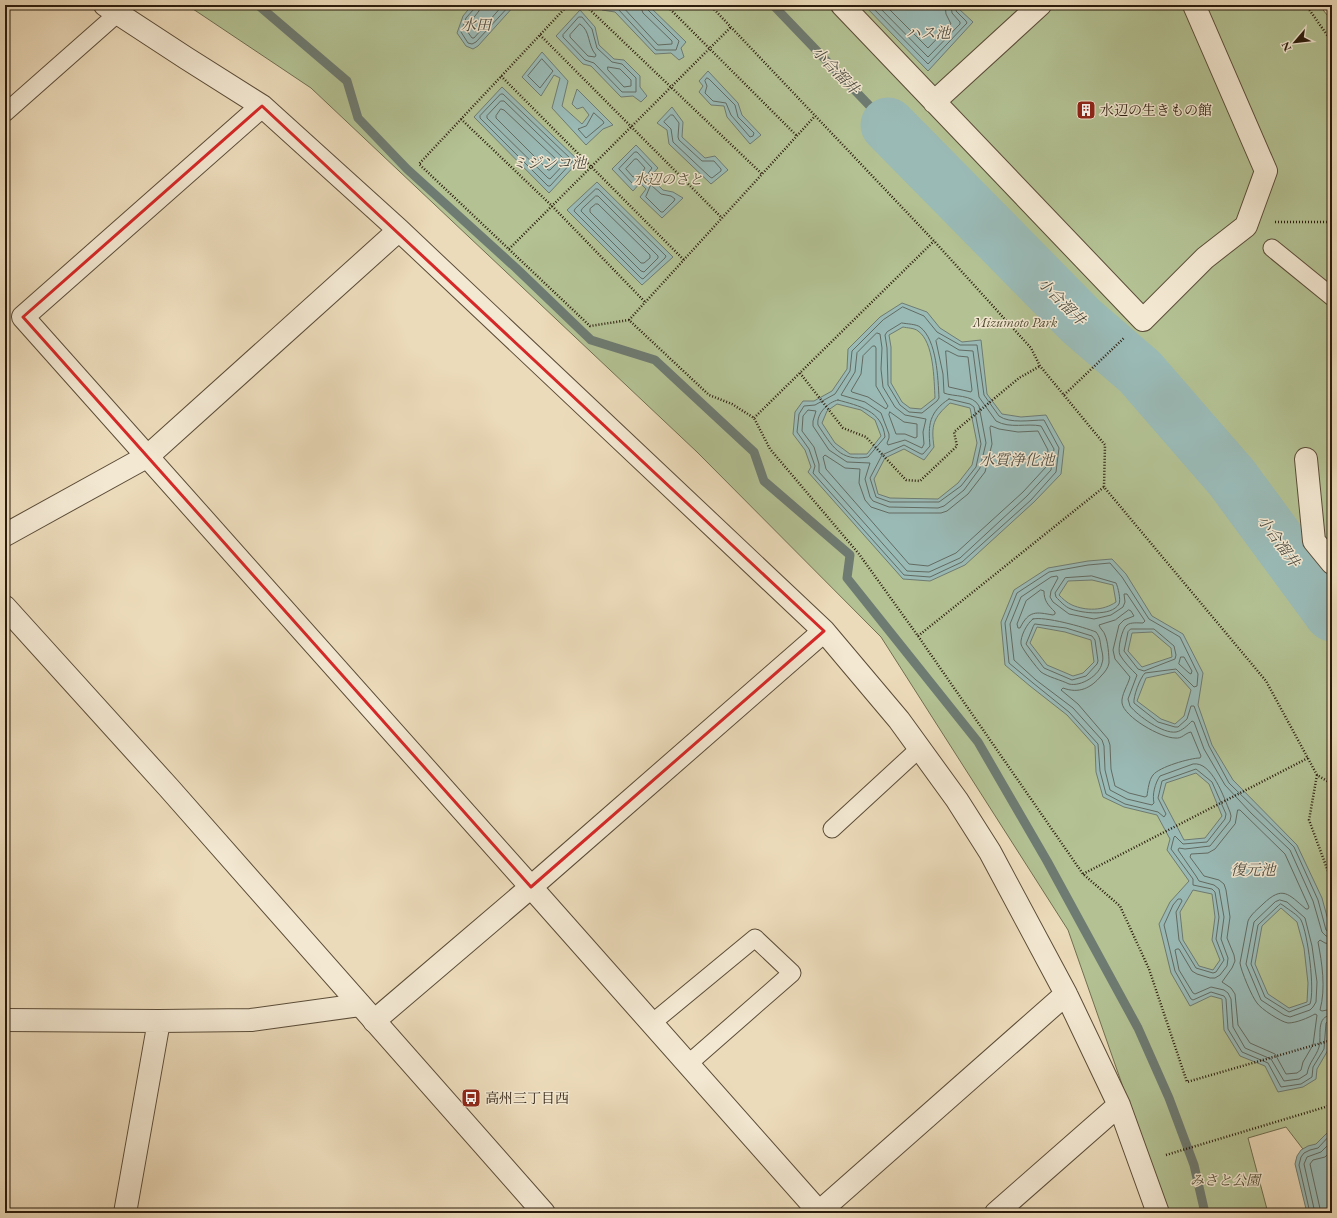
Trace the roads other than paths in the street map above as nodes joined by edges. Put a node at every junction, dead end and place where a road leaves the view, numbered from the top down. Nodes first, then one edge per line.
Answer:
1 (842, 5) edge
2 (1040, 5) edge
3 (1194, 5) edge
4 (111, 10) edge
5 (934, 102) junction
6 (262, 106) junction
7 (5, 113) edge
8 (399, 230) junction
9 (1272, 248) dead end
10 (1332, 297) edge
11 (148, 456) junction
12 (1306, 459) dead end
13 (5, 535) edge
14 (1332, 564) edge
15 (5, 607) edge
16 (824, 631) junction
17 (920, 748) junction
18 (832, 829) dead end
19 (531, 887) junction
20 (1066, 994) junction
21 (367, 1013) junction
22 (5, 1020) edge
23 (159, 1021) junction
24 (652, 1023) junction
25 (688, 1064) junction
26 (1119, 1105) junction
27 (125, 1213) edge
28 (544, 1213) edge
29 (820, 1213) edge
30 (996, 1213) edge
31 (1158, 1213) edge

1 - 5 street
2 - 5 street
3 - 5 street
4 - 6 street
4 - 7 lane
6 - 8 street
6 - 11 street
8 - 11 street
8 - 16 street
9 - 10 lane
11 - 13 street
11 - 19 street
12 - 14 street
15 - 21 street
16 - 17 street
16 - 19 street
17 - 18 lane
17 - 20 street
19 - 21 street
19 - 24 street
20 - 26 street
20 - 29 street
21 - 23 street
21 - 28 street
22 - 23 street
23 - 27 street
24 - 25 street
24 - 25 lane
25 - 29 street
26 - 30 street
26 - 31 street

